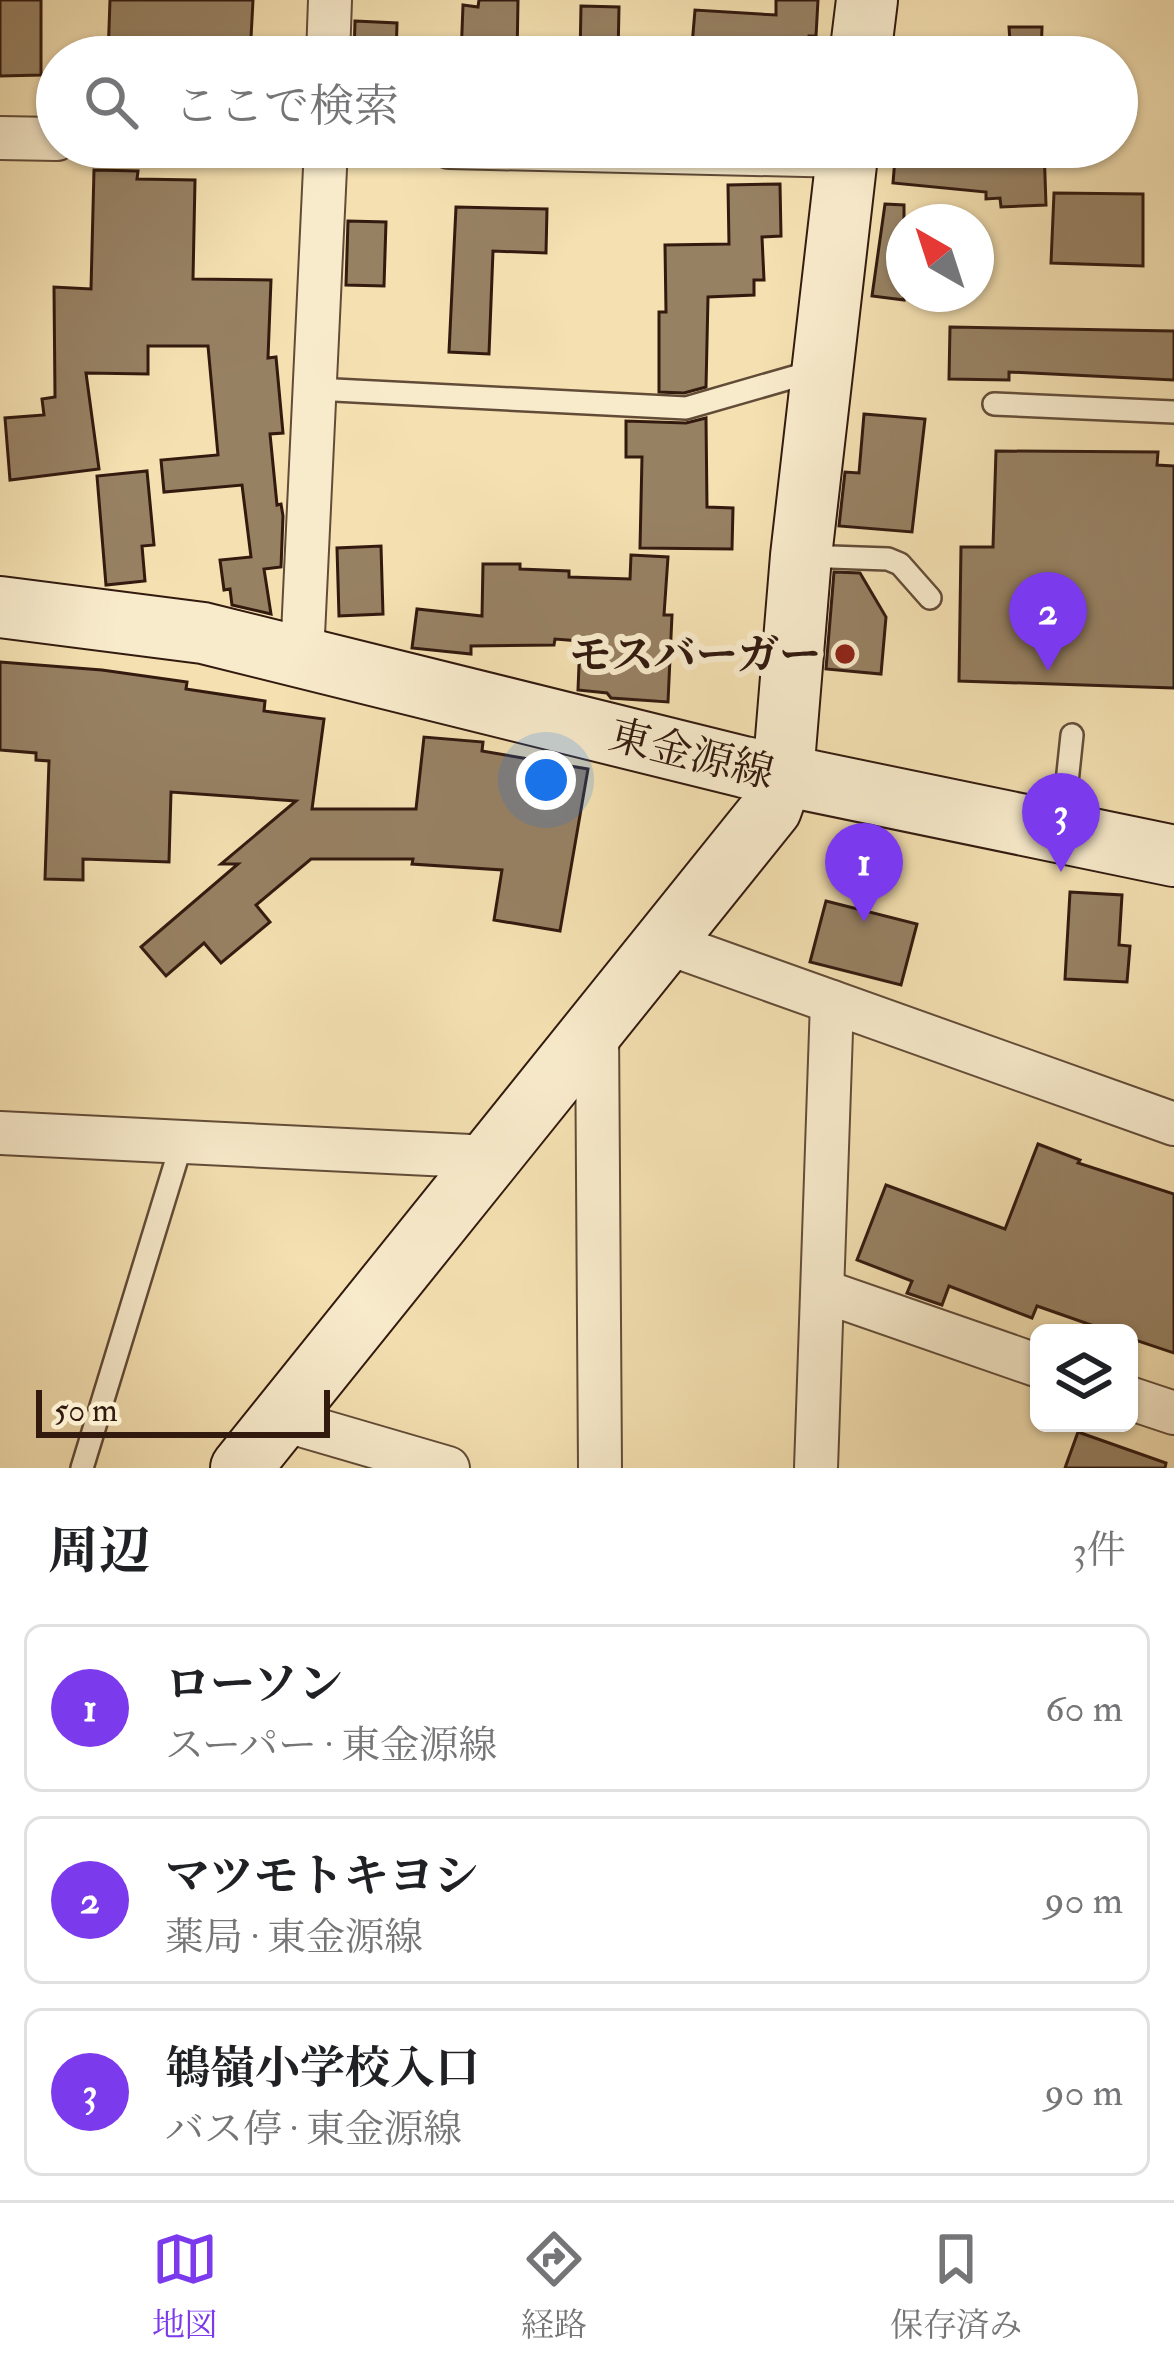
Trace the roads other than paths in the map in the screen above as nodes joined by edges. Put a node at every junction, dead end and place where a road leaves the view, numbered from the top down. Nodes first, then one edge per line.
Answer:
1 (330, 0) edge
2 (867, 0) edge
3 (329, 36) edge
4 (863, 36) edge
5 (0, 138) edge
6 (36, 139) edge
7 (325, 168) edge
8 (845, 168) edge
9 (822, 368) junction
10 (315, 389) junction
11 (994, 404) dead end
12 (1174, 412) edge
13 (801, 556) junction
14 (930, 598) dead end
15 (0, 607) edge
16 (302, 656) junction
17 (1072, 735) dead end
18 (783, 775) junction
19 (1062, 833) junction
20 (1174, 856) edge
21 (664, 942) junction
22 (832, 1002) junction
23 (597, 1026) junction
24 (1174, 1124) edge
25 (0, 1133) edge
26 (182, 1142) junction
27 (491, 1157) junction
28 (823, 1291) junction
29 (1030, 1363) edge
30 (1138, 1400) edge
31 (1174, 1413) edge
32 (280, 1419) junction
33 (82, 1468) edge
34 (241, 1468) edge
35 (448, 1468) edge
36 (600, 1468) edge
37 (816, 1468) edge

1 - 3 street
2 - 4 street
5 - 6 street
7 - 10 street
8 - 9 street
9 - 10 lane
9 - 13 street
10 - 16 street
11 - 12 lane
13 - 14 lane
13 - 18 street
15 - 16 street, 東金源線
16 - 18 street, 東金源線
17 - 19 lane
18 - 19 street, 東金源線
18 - 21 street
19 - 20 street, 東金源線
21 - 22 street
21 - 23 street
22 - 24 street
22 - 28 street
23 - 27 street
23 - 36 street
25 - 26 street
26 - 27 street
26 - 33 lane
27 - 32 street
28 - 29 street
28 - 37 street
30 - 31 street
32 - 34 street
32 - 35 street

